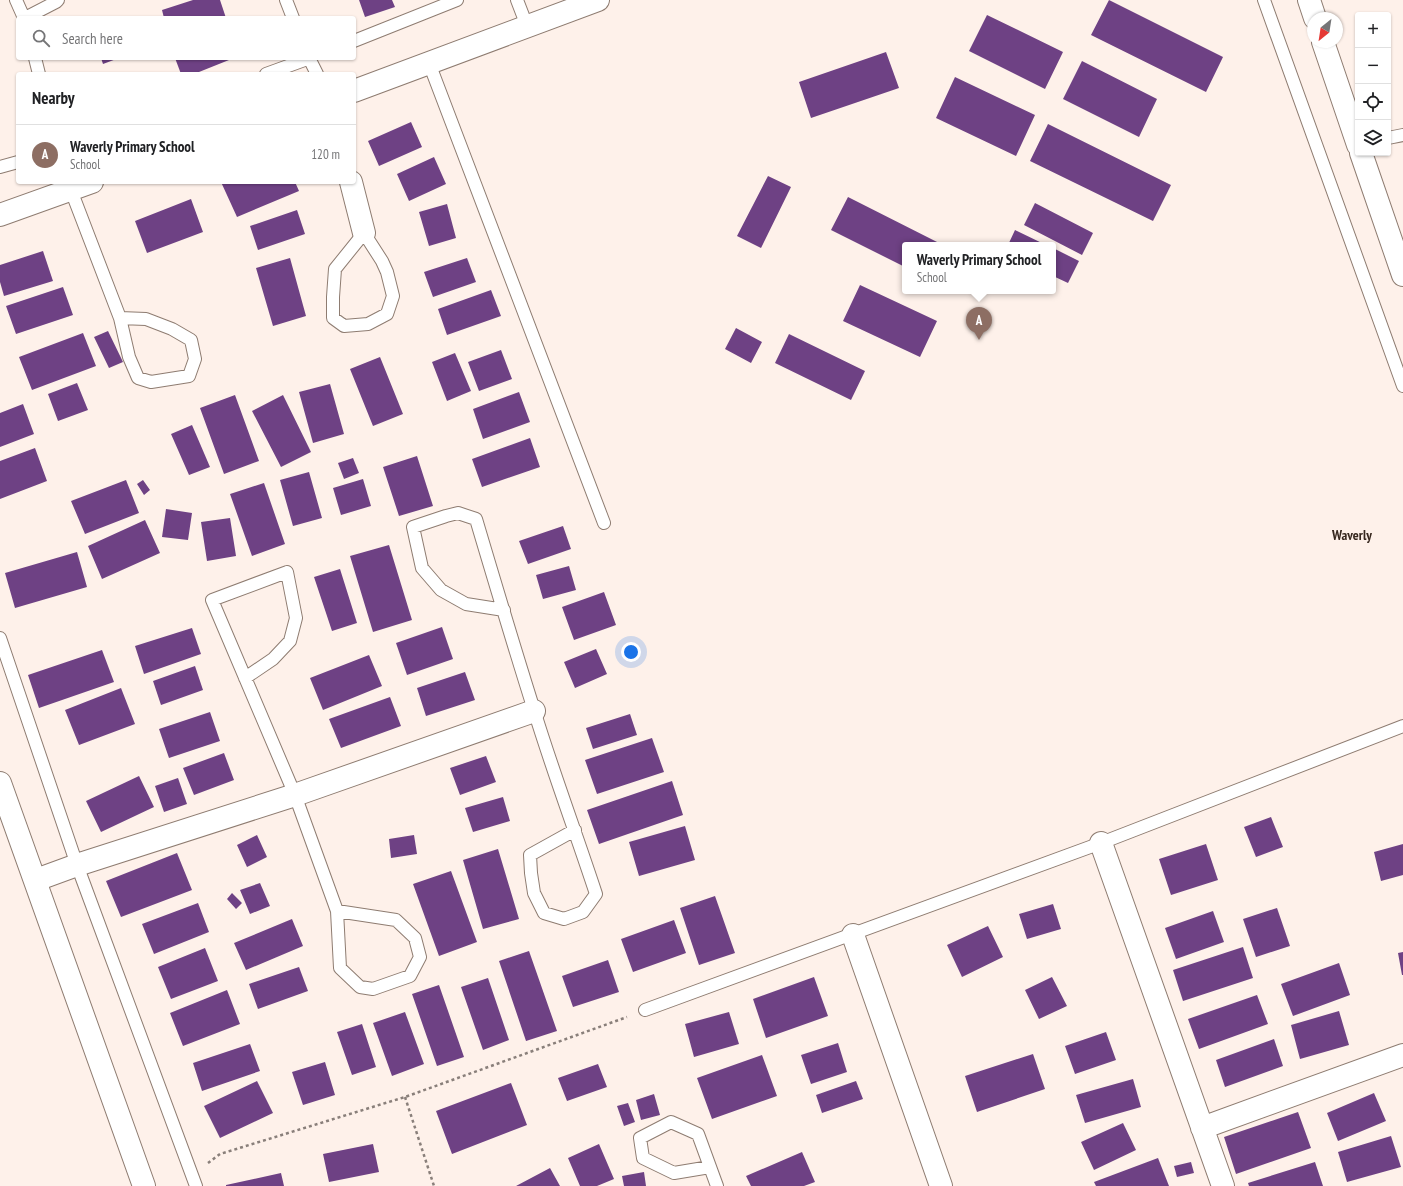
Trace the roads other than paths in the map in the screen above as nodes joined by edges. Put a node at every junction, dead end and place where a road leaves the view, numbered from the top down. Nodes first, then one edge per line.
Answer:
1 (16, 0) edge
2 (58, 0) edge
3 (286, 0) edge
4 (457, 0) edge
5 (517, 0) edge
6 (598, 0) edge
7 (1264, 0) edge
8 (1309, 0) edge
9 (1313, 12) edge
10 (23, 16) edge
11 (28, 16) edge
12 (292, 16) edge
13 (527, 26) junction
14 (356, 40) edge
15 (1325, 48) edge
16 (36, 60) edge
17 (304, 60) edge
18 (311, 60) edge
19 (429, 63) junction
20 (38, 72) edge
21 (272, 72) edge
22 (316, 72) edge
23 (356, 90) edge
24 (1403, 135) edge
25 (1355, 136) edge
26 (1391, 137) edge
27 (1362, 156) edge
28 (16, 163) edge
29 (0, 167) edge
30 (80, 184) edge
31 (351, 184) edge
32 (69, 186) edge
33 (0, 215) edge
34 (364, 233) junction
35 (1403, 275) edge
36 (120, 318) junction
37 (1403, 386) edge
38 (604, 523) dead end
39 (504, 610) junction
40 (0, 638) edge
41 (245, 678) junction
42 (534, 711) junction
43 (1403, 726) edge
44 (0, 783) edge
45 (295, 794) junction
46 (575, 830) junction
47 (1101, 842) junction
48 (77, 865) junction
49 (36, 880) junction
50 (337, 911) junction
51 (853, 935) junction
52 (645, 1010) road end
53 (1403, 1056) edge
54 (1202, 1128) junction
55 (710, 1167) junction
56 (194, 1180) edge
57 (144, 1186) edge
58 (717, 1186) edge
59 (941, 1186) edge
60 (1223, 1186) edge

1 - 10 lane
2 - 11 lane
3 - 12 lane
4 - 14 lane
5 - 13 lane
6 - 13 street
7 - 37 lane
8 - 9 street
13 - 19 street
15 - 25 street
16 - 20 lane
17 - 21 lane
18 - 22 lane
19 - 23 street
19 - 38 lane
24 - 26 lane
27 - 35 street
28 - 29 lane
30 - 32 street
31 - 34 street
32 - 33 street
32 - 36 lane
34 - 34 lane
36 - 36 lane
39 - 39 lane
39 - 42 lane
40 - 48 lane
41 - 41 lane
41 - 45 lane
42 - 45 street
42 - 46 lane
43 - 47 lane
44 - 49 street
45 - 48 street
45 - 50 lane
46 - 46 lane
47 - 51 lane
47 - 54 street
48 - 49 street
48 - 56 lane
49 - 57 street
50 - 50 lane
51 - 52 lane
51 - 59 street
53 - 54 street
54 - 60 street
55 - 55 lane
55 - 58 lane

